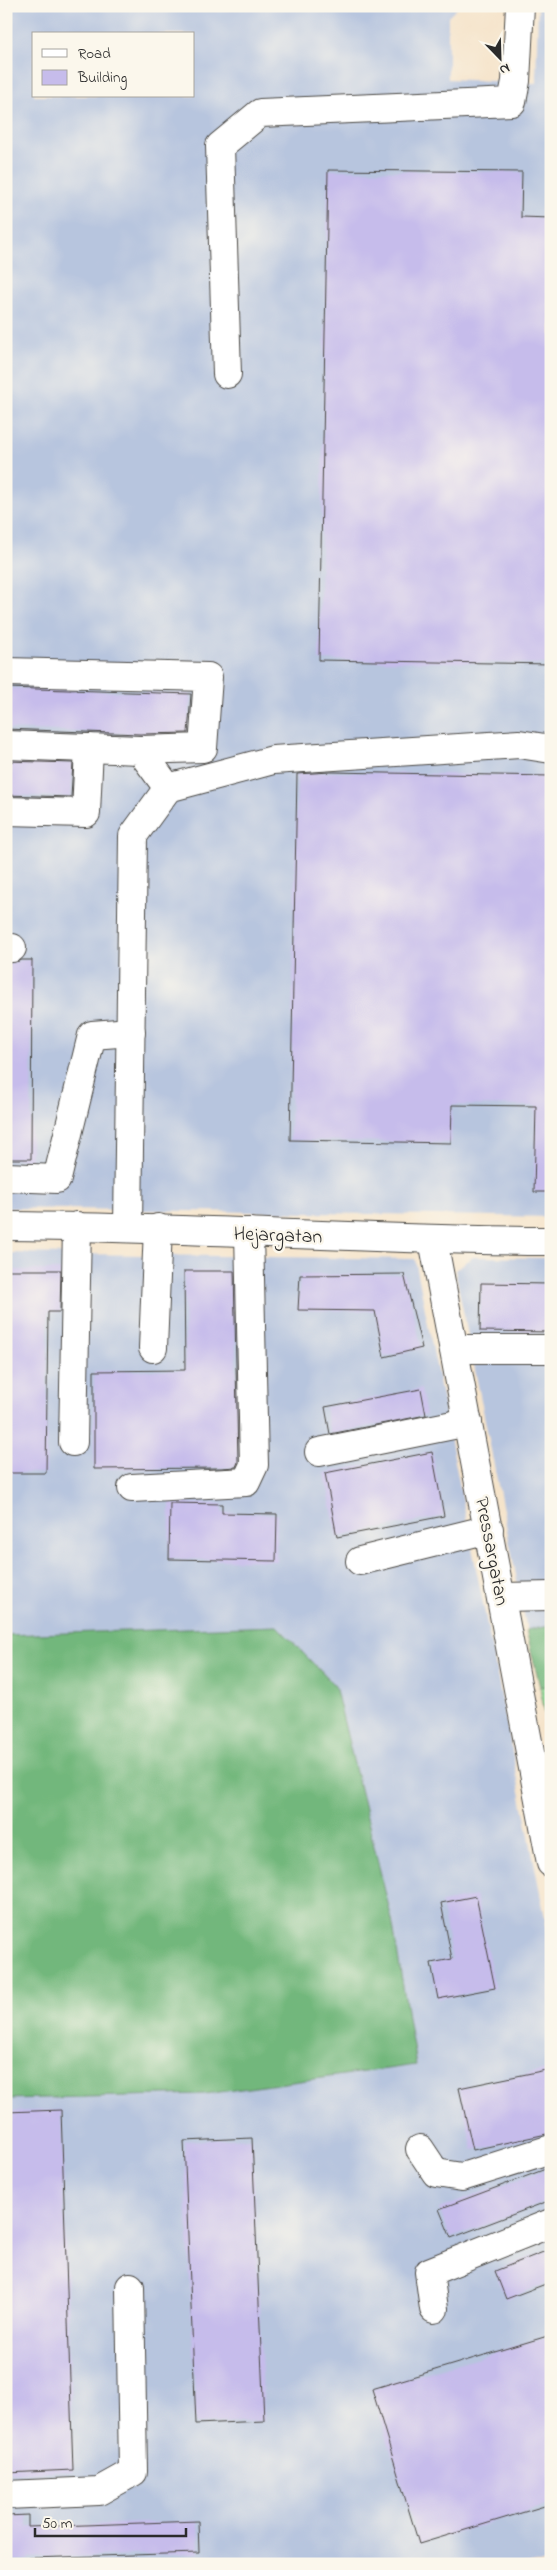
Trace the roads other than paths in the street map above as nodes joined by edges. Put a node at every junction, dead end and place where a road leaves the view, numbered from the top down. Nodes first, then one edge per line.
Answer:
1 (520, 6) edge
2 (227, 374) dead end
3 (6, 672) edge
4 (6, 745) edge
5 (89, 748) junction
6 (551, 749) edge
7 (140, 750) junction
8 (168, 788) junction
9 (6, 811) edge
10 (130, 1032) junction
11 (6, 1177) edge
12 (6, 1226) edge
13 (77, 1226) junction
14 (128, 1227) junction
15 (158, 1228) junction
16 (249, 1232) junction
17 (433, 1240) junction
18 (551, 1241) edge
19 (154, 1348) dead end
20 (454, 1349) junction
21 (551, 1349) edge
22 (468, 1422) junction
23 (73, 1442) dead end
24 (319, 1452) dead end
25 (132, 1488) dead end
26 (488, 1529) junction
27 (360, 1561) dead end
28 (551, 1596) edge
29 (501, 1597) junction
30 (551, 1863) edge
31 (420, 2149) dead end
32 (551, 2149) edge
33 (551, 2223) edge
34 (130, 2287) dead end
35 (434, 2309) dead end
36 (6, 2495) edge

1 - 2 street
3 - 7 street
4 - 5 street
5 - 7 street
5 - 9 street
6 - 8 street
7 - 8 street
8 - 10 street
10 - 11 street
10 - 14 street
12 - 13 street, Hejargatan
13 - 14 street, Hejargatan
13 - 23 street
14 - 15 street, Hejargatan
15 - 16 street, Hejargatan
15 - 19 street
16 - 17 street, Hejargatan
16 - 25 street
17 - 18 street, Hejargatan
17 - 20 street, Pressargatan
20 - 21 street
20 - 22 street, Pressargatan
22 - 24 street
22 - 26 street, Pressargatan
26 - 27 street
26 - 29 street, Pressargatan
28 - 29 street
29 - 30 street, Pressargatan
31 - 32 street
33 - 35 street
34 - 36 street

